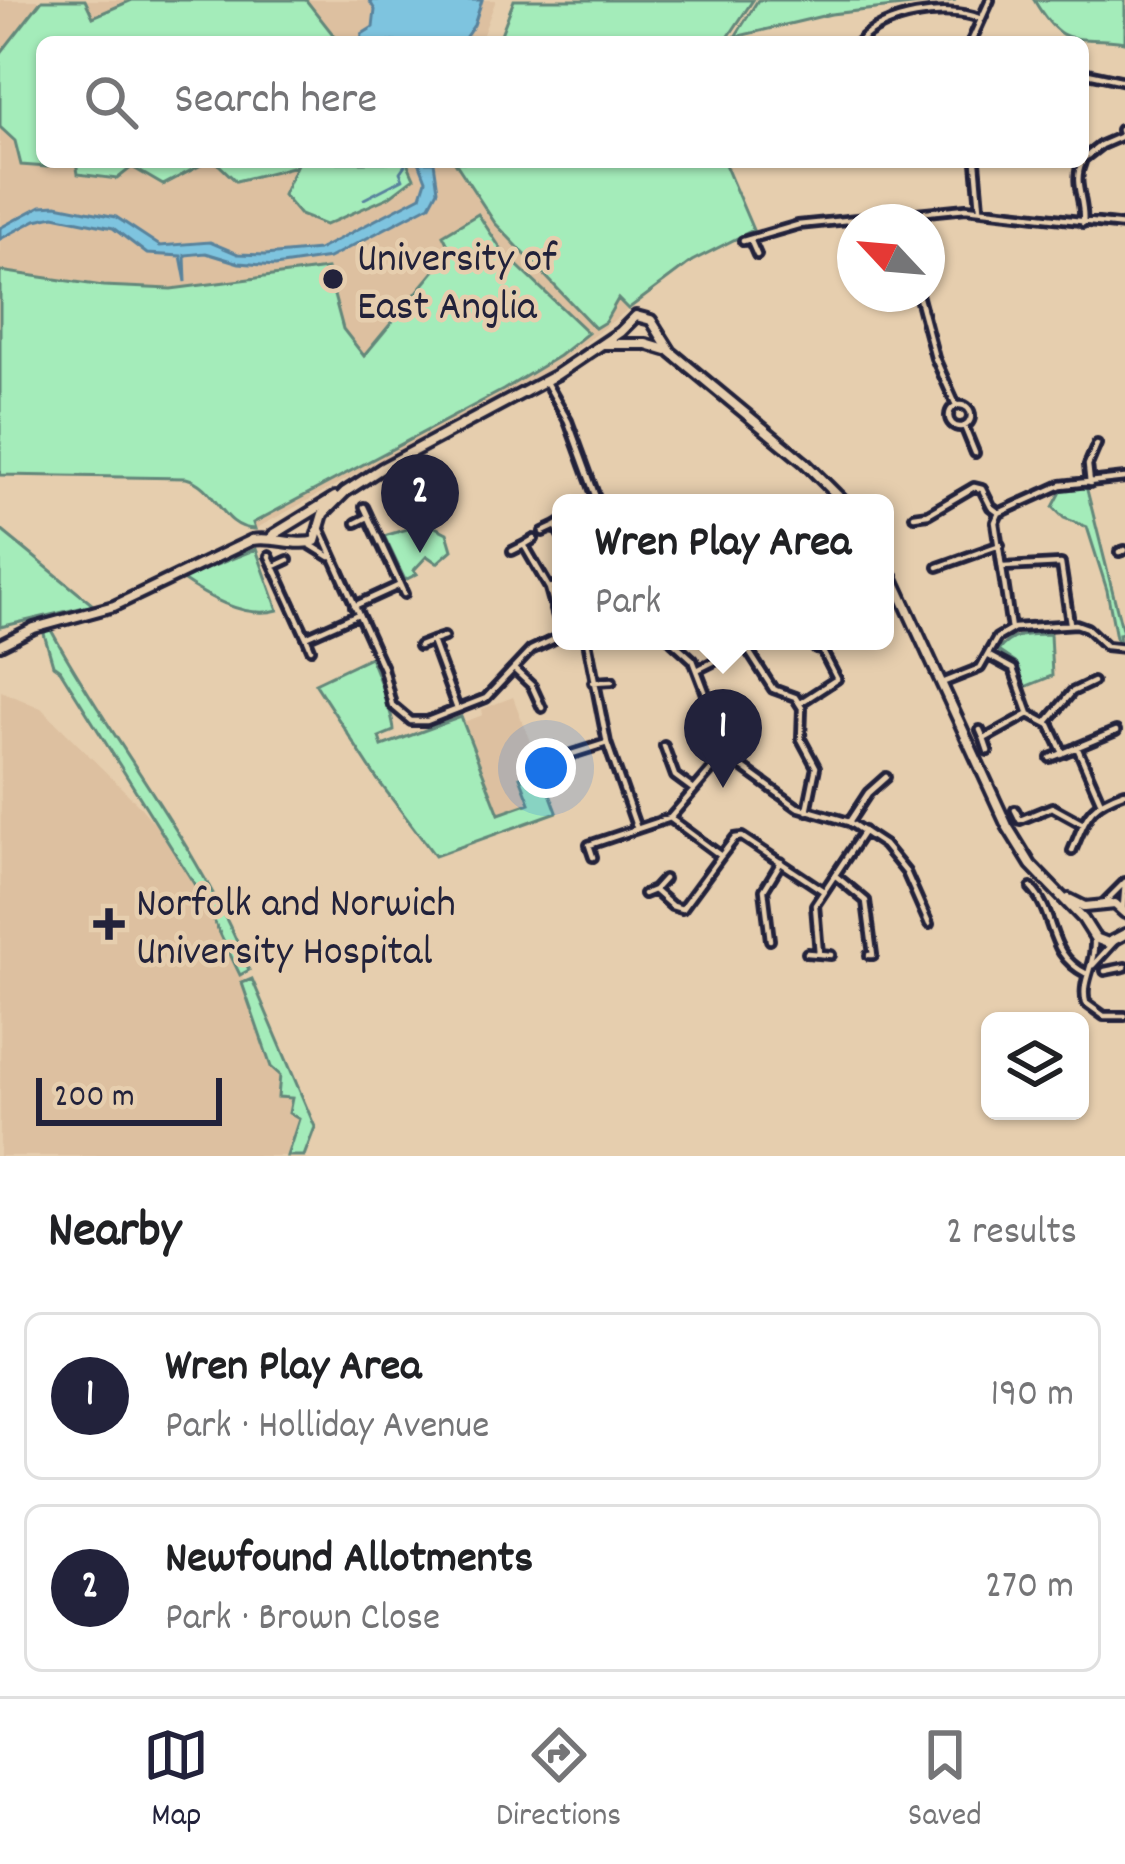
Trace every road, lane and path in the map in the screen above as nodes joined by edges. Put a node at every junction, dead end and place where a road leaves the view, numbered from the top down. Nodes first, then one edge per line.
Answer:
1 (990, 0) edge
2 (980, 18) junction
3 (864, 36) edge
4 (973, 36) edge
5 (1089, 73) edge
6 (1125, 81) edge
7 (1120, 130) dead end
8 (1089, 157) edge
9 (977, 168) edge
10 (1081, 168) edge
11 (980, 208) junction
12 (945, 210) edge
13 (837, 220) edge
14 (1083, 223) junction
15 (1125, 226) edge
16 (757, 255) dead end
17 (923, 312) edge
18 (626, 325) junction
19 (655, 329) junction
20 (603, 344) junction
21 (634, 344) junction
22 (646, 344) junction
23 (671, 352) junction
24 (545, 382) junction
25 (956, 405) junction
26 (964, 426) junction
27 (1096, 444) dead end
28 (1082, 447) dead end
29 (1091, 451) junction
30 (975, 453) dead end
31 (1125, 478) edge
32 (1090, 483) junction
33 (346, 492) junction
34 (595, 494) edge
35 (836, 494) edge
36 (364, 507) dead end
37 (999, 513) junction
38 (308, 514) junction
39 (928, 514) junction
40 (914, 516) dead end
41 (368, 517) junction
42 (356, 523) dead end
43 (932, 523) dead end
44 (292, 524) junction
45 (321, 527) junction
46 (552, 528) edge
47 (544, 532) dead end
48 (534, 538) dead end
49 (252, 540) junction
50 (304, 543) junction
51 (524, 545) junction
52 (1000, 545) junction
53 (950, 548) dead end
54 (512, 551) dead end
55 (269, 556) dead end
56 (288, 560) dead end
57 (954, 560) junction
58 (334, 561) junction
59 (275, 566) junction
60 (938, 567) dead end
61 (1002, 567) junction
62 (894, 580) edge
63 (400, 585) junction
64 (552, 587) edge
65 (549, 588) junction
66 (404, 594) dead end
67 (552, 599) edge
68 (356, 610) junction
69 (1070, 623) junction
70 (1011, 629) junction
71 (306, 637) junction
72 (443, 637) dead end
73 (552, 637) edge
74 (432, 641) junction
75 (3, 645) edge
76 (419, 646) dead end
77 (1125, 648) edge
78 (311, 649) dead end
79 (587, 650) edge
80 (683, 650) edge
81 (740, 650) edge
82 (748, 650) edge
83 (822, 650) edge
84 (989, 656) junction
85 (514, 669) junction
86 (697, 670) junction
87 (612, 681) dead end
88 (592, 682) junction
89 (1093, 682) dead end
90 (942, 683) junction
91 (800, 703) junction
92 (458, 709) junction
93 (542, 709) dead end
94 (1029, 713) junction
95 (1047, 722) junction
96 (1100, 724) dead end
97 (980, 730) dead end
98 (1116, 730) dead end
99 (1106, 734) junction
100 (984, 739) junction
101 (607, 743) junction
102 (664, 746) dead end
103 (552, 747) dead end
104 (1078, 747) junction
105 (988, 751) dead end
106 (726, 753) junction
107 (1063, 753) junction
108 (1050, 758) dead end
109 (556, 759) junction
110 (560, 771) dead end
111 (886, 777) dead end
112 (694, 790) junction
113 (1125, 792) edge
114 (1100, 800) junction
115 (1015, 809) dead end
116 (807, 811) junction
117 (670, 818) junction
118 (1020, 820) junction
119 (850, 822) junction
120 (1083, 824) junction
121 (637, 829) junction
122 (864, 831) junction
123 (1026, 831) dead end
124 (586, 836) dead end
125 (1077, 841) junction
126 (589, 845) junction
127 (1087, 845) dead end
128 (1072, 851) dead end
129 (722, 856) junction
130 (593, 857) dead end
131 (781, 862) junction
132 (836, 876) junction
133 (664, 879) dead end
134 (1125, 882) edge
135 (1031, 888) dead end
136 (1052, 888) junction
137 (655, 890) junction
138 (824, 891) junction
139 (644, 894) dead end
140 (1100, 905) junction
141 (1125, 912) edge
142 (1055, 915) dead end
143 (1046, 917) junction
144 (929, 924) dead end
145 (1090, 931) junction
146 (1125, 934) edge
147 (760, 938) dead end
148 (1115, 941) junction
149 (873, 943) junction
150 (884, 943) dead end
151 (807, 953) dead end
152 (819, 954) junction
153 (832, 955) dead end
154 (872, 956) dead end
155 (1125, 967) edge
156 (1105, 970) dead end
157 (1088, 972) junction
158 (1125, 1016) edge

1 - 2 street
2 - 3 street
2 - 4 street
5 - 6 street
7 - 8 street
9 - 11 street
10 - 14 street
11 - 12 street
11 - 14 street
13 - 16 street
14 - 15 street
17 - 25 street
18 - 19 street
18 - 20 street
18 - 21 street
19 - 22 street
19 - 23 street
20 - 21 street
20 - 24 street
21 - 22 street
22 - 23 street
23 - 35 street
24 - 33 street
24 - 34 street
25 - 26 street
25 - 26 street
26 - 30 street
27 - 29 street
28 - 29 street
29 - 32 street
31 - 32 street
32 - 37 street
33 - 38 street
33 - 45 street
36 - 41 street
37 - 39 street
37 - 52 street
38 - 44 street
38 - 45 street
39 - 40 street
39 - 43 street
41 - 42 street
41 - 63 street
44 - 49 street
44 - 50 street
45 - 50 street
45 - 58 street
46 - 47 street
48 - 51 street
49 - 50 street
49 - 75 street
50 - 58 street
51 - 54 street
51 - 65 street
52 - 57 street
52 - 61 street
53 - 57 street
55 - 59 street
56 - 59 street
57 - 60 street
58 - 68 street
59 - 71 street
61 - 69 street
61 - 70 street
62 - 90 street
63 - 66 street
63 - 68 street
64 - 65 street
65 - 67 street
68 - 71 street
68 - 92 street
69 - 70 street
69 - 77 street
70 - 84 street
71 - 78 street
72 - 74 street
73 - 85 street
74 - 76 street
74 - 92 street
79 - 88 street
80 - 86 street
81 - 86 street
82 - 91 street
83 - 91 street
84 - 90 street
84 - 94 street
85 - 92 street
85 - 93 street
86 - 106 street
87 - 88 street
88 - 101 street
89 - 95 street
90 - 136 street
91 - 116 street
94 - 95 street
94 - 100 street
95 - 107 street
96 - 99 street
97 - 100 street
98 - 99 street
99 - 104 street
100 - 105 street
101 - 109 street
101 - 121 street
102 - 112 street
103 - 109 street
104 - 107 street
104 - 114 street
106 - 112 street
106 - 116 street
107 - 108 street
109 - 110 street
111 - 119 street
112 - 117 street
113 - 114 street
114 - 120 street
115 - 118 street
116 - 119 street
117 - 121 street
117 - 129 street
118 - 120 street
118 - 123 street
119 - 122 street
120 - 125 street
121 - 126 street
122 - 132 street
122 - 144 street
124 - 126 street
125 - 127 street
125 - 128 street
126 - 130 street
129 - 131 street
129 - 137 street
131 - 138 street
131 - 147 street
132 - 138 street
132 - 149 street
133 - 137 street
134 - 140 street
134 - 141 street
135 - 143 street
136 - 140 street
136 - 145 street
137 - 139 street
138 - 152 street
140 - 141 street
140 - 145 street
142 - 143 street
143 - 157 street
145 - 148 street
145 - 157 street
146 - 148 street
148 - 157 street
149 - 150 street
149 - 154 street
151 - 152 street
152 - 153 street
155 - 156 street
157 - 158 street

